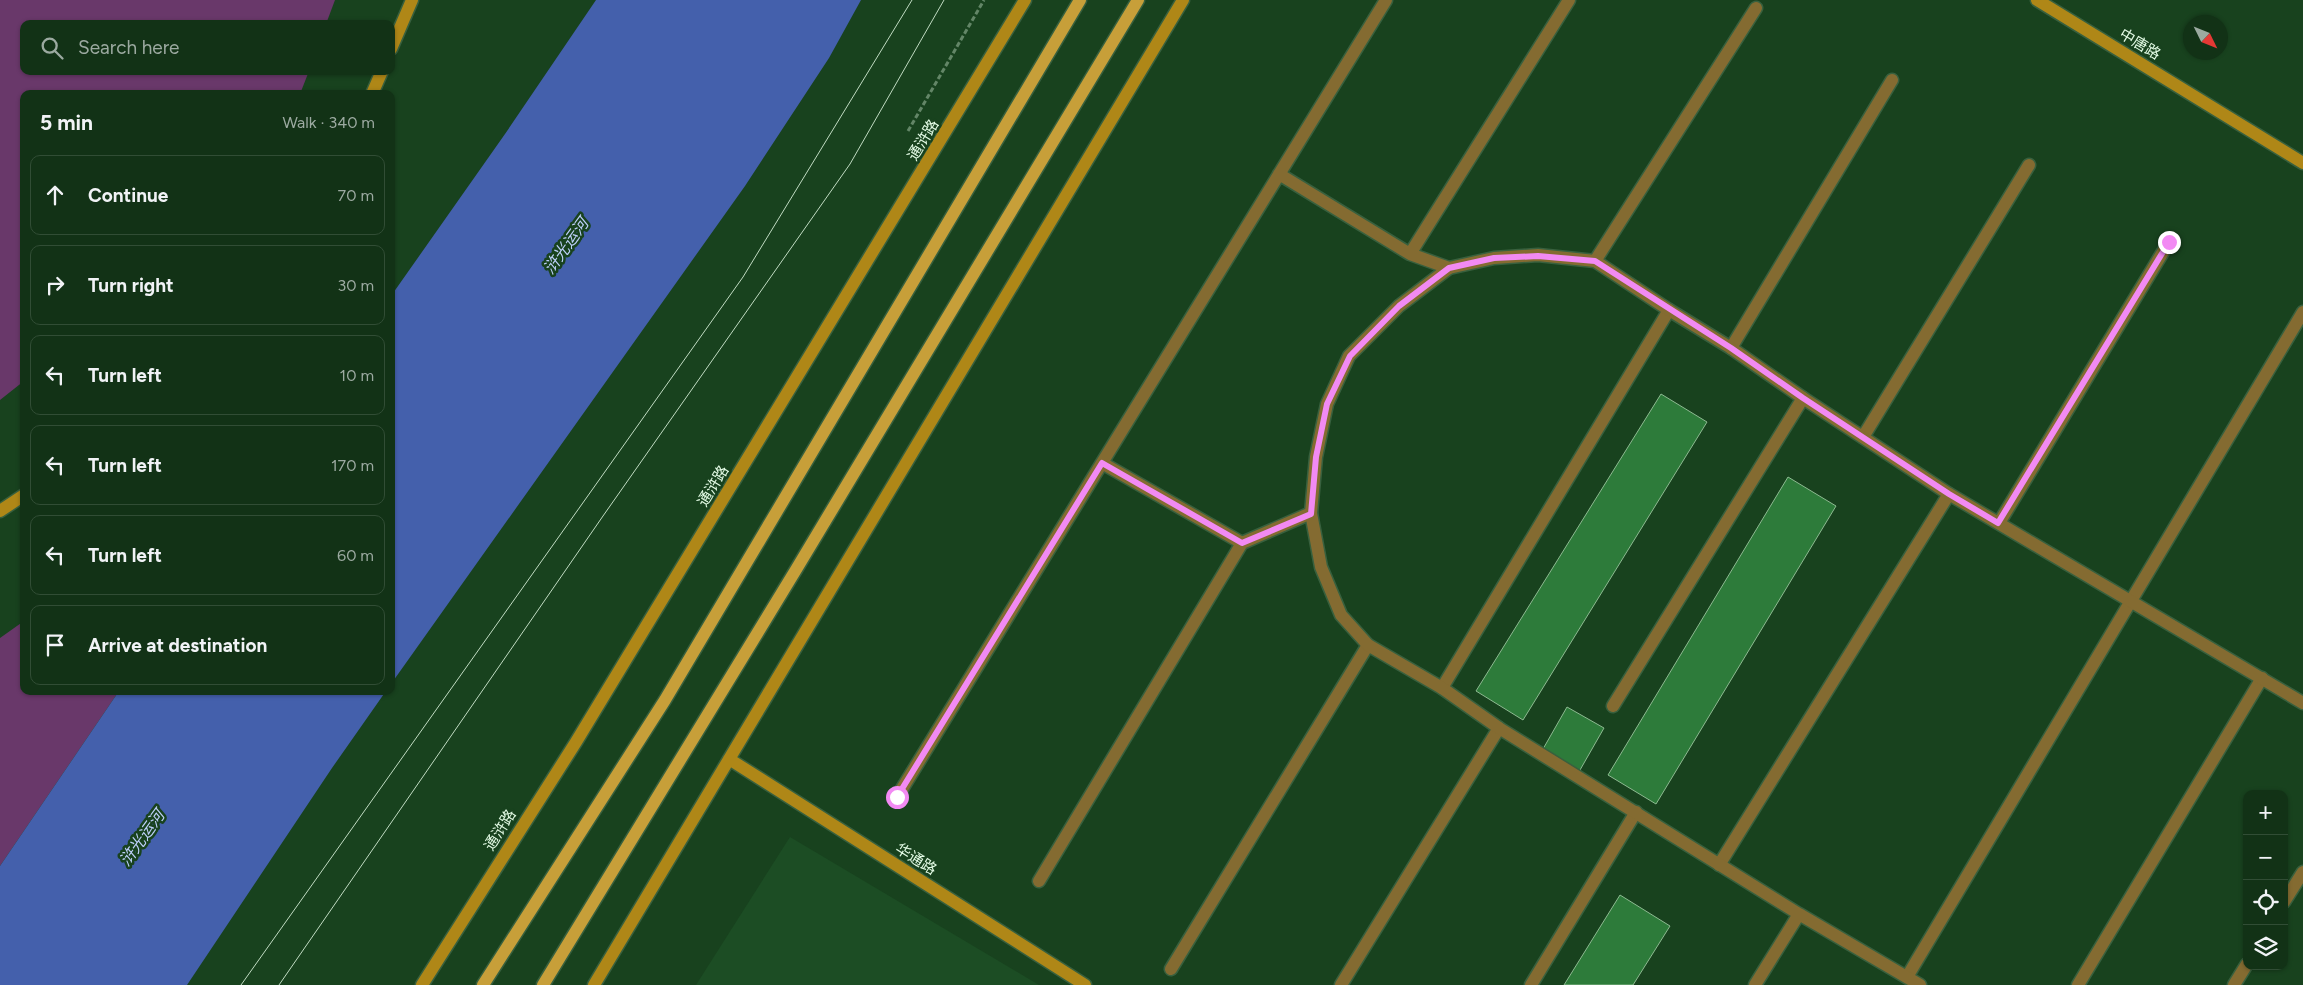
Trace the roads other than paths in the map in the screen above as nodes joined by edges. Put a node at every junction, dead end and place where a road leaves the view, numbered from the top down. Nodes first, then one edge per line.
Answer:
1 (412, 0) edge
2 (1025, 0) edge
3 (1080, 0) edge
4 (1138, 0) edge
5 (1183, 0) edge
6 (1386, 0) edge
7 (1569, 0) edge
8 (2037, 0) edge
9 (1756, 8) dead end
10 (395, 40) edge
11 (380, 75) edge
12 (1892, 80) dead end
13 (374, 90) edge
14 (2303, 163) edge
15 (2029, 165) dead end
16 (1279, 174) junction
17 (2169, 242) dead end
18 (1410, 254) junction
19 (1595, 261) junction
20 (1449, 268) junction
21 (1669, 310) junction
22 (2303, 312) edge
23 (1731, 348) junction
24 (1803, 398) junction
25 (1863, 438) junction
26 (1102, 463) junction
27 (1949, 494) junction
28 (20, 497) edge
29 (0, 511) edge
30 (1311, 514) junction
31 (1998, 523) junction
32 (1242, 543) junction
33 (2130, 602) junction
34 (1368, 645) junction
35 (2262, 678) junction
36 (1442, 688) junction
37 (2303, 702) edge
38 (1613, 706) dead end
39 (1499, 728) junction
40 (729, 760) junction
41 (897, 797) dead end
42 (1636, 812) junction
43 (1719, 865) junction
44 (2303, 872) edge
45 (1039, 881) dead end
46 (2288, 896) edge
47 (1799, 914) junction
48 (1171, 968) dead end
49 (2243, 970) edge
50 (1908, 977) junction
51 (422, 985) edge
52 (483, 985) edge
53 (543, 985) edge
54 (594, 985) edge
55 (1085, 985) edge
56 (1341, 985) edge
57 (1531, 985) edge
58 (1755, 985) edge
59 (1920, 985) edge
60 (2078, 985) edge
61 (2234, 985) edge

1 - 10 main road
2 - 51 main road, 通浒路
3 - 52 main road
4 - 53 main road
5 - 40 main road
6 - 16 street
7 - 18 street
8 - 14 main road, 中唐路
9 - 19 street
11 - 13 main road
12 - 23 street
15 - 25 street
16 - 18 street
16 - 26 street
17 - 31 street
18 - 20 street
19 - 20 street
19 - 21 street
20 - 30 street
21 - 23 street
21 - 36 street
22 - 33 street
23 - 24 street
24 - 25 street
24 - 38 street
25 - 27 street
26 - 32 street
26 - 41 street
27 - 31 street
27 - 43 street
28 - 29 main road
30 - 32 street
30 - 34 street
31 - 33 street
32 - 45 street
33 - 35 street
33 - 50 street
34 - 36 street
34 - 48 street
35 - 37 street
35 - 60 street
36 - 39 street
39 - 42 street
39 - 56 street
40 - 54 main road
40 - 55 main road, 华通路
42 - 43 street
42 - 57 street
43 - 47 street
44 - 46 street
47 - 50 street
47 - 58 street
49 - 61 street
50 - 59 street

